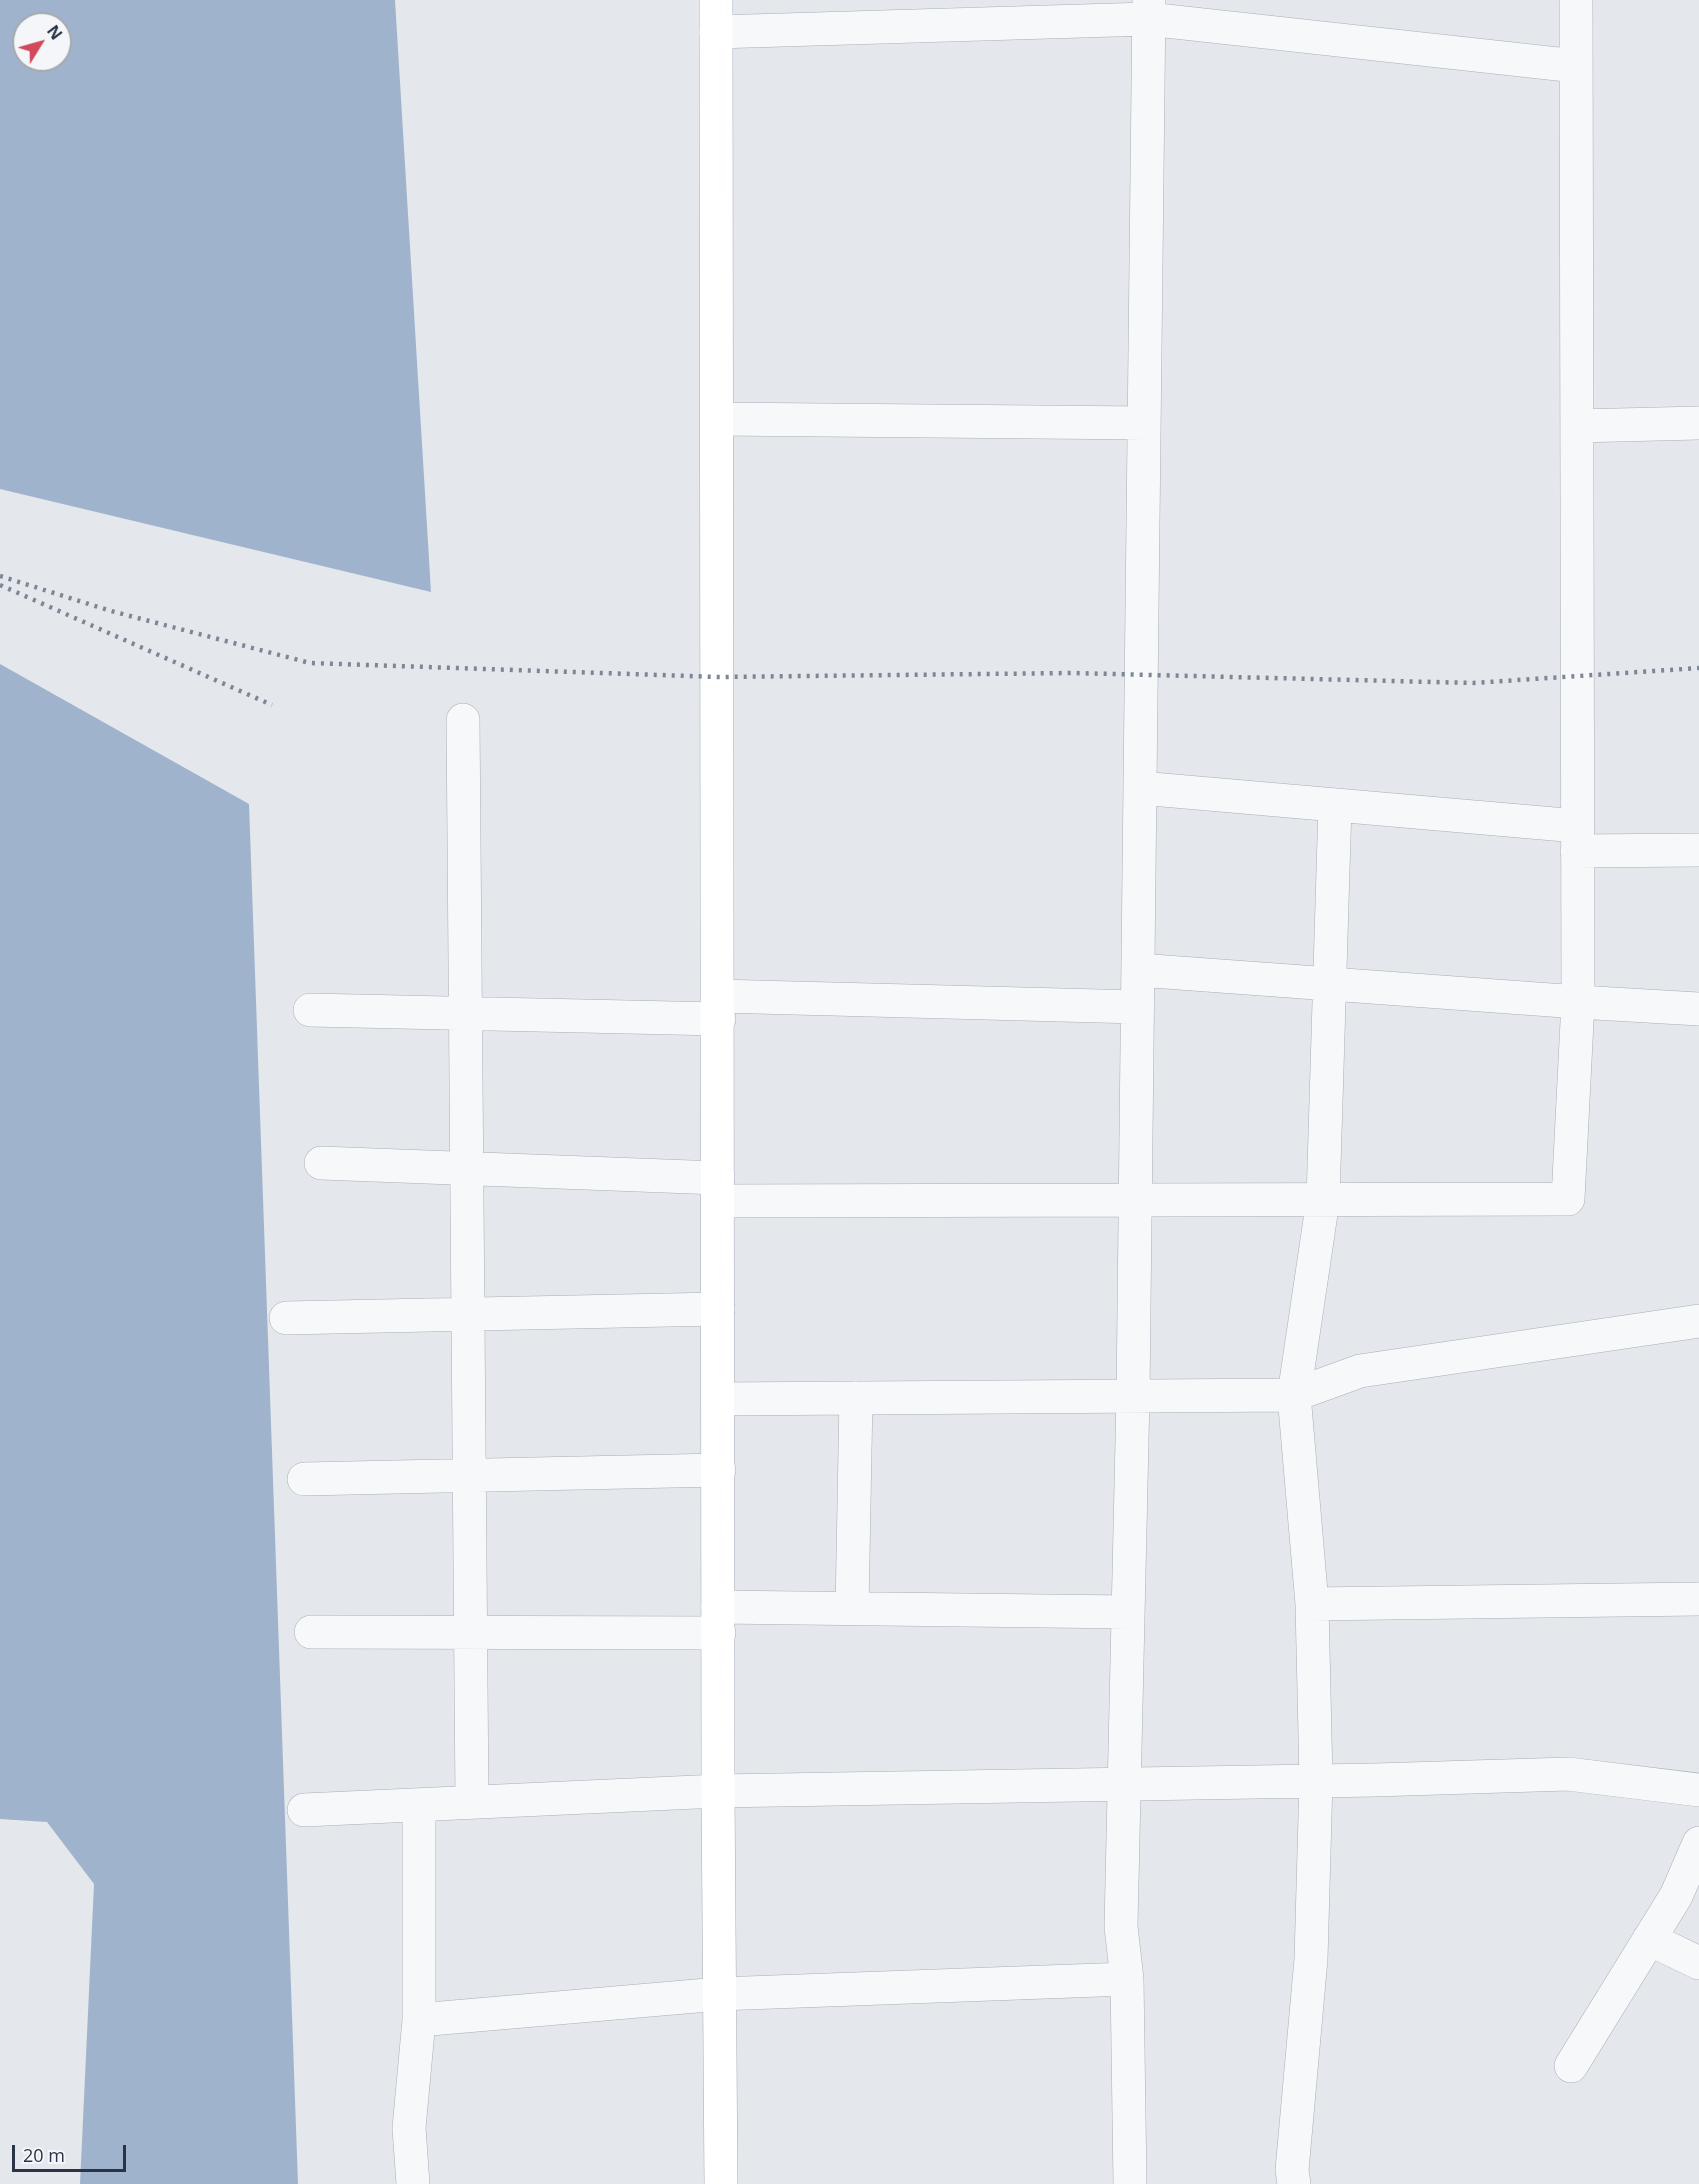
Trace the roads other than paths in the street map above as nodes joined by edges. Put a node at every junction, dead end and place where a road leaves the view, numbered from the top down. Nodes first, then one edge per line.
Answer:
1 (716, 0) edge
2 (1576, 0) edge
3 (1149, 9) edge
4 (716, 32) junction
5 (1576, 66) junction
6 (717, 419) junction
7 (1144, 423) junction
8 (1699, 423) edge
9 (1577, 426) junction
10 (463, 720) dead end
11 (1140, 788) junction
12 (1335, 805) junction
13 (1577, 838) junction
14 (1699, 850) edge
15 (1138, 970) junction
16 (1328, 984) junction
17 (1578, 1002) junction
18 (718, 1007) junction
19 (1138, 1007) junction
20 (1699, 1009) edge
21 (310, 1010) dead end
22 (466, 1014) junction
23 (321, 1163) dead end
24 (467, 1168) junction
25 (718, 1190) junction
26 (1136, 1200) junction
27 (1323, 1200) junction
28 (718, 1309) junction
29 (468, 1314) junction
30 (286, 1318) dead end
31 (1699, 1322) edge
32 (1294, 1395) junction
33 (1133, 1396) junction
34 (856, 1398) junction
35 (718, 1399) junction
36 (719, 1470) junction
37 (469, 1476) junction
38 (304, 1479) dead end
39 (1699, 1599) edge
40 (1312, 1604) junction
41 (852, 1609) junction
42 (1128, 1612) junction
43 (719, 1620) junction
44 (311, 1632) dead end
45 (470, 1633) junction
46 (1316, 1780) junction
47 (1124, 1784) junction
48 (1699, 1790) edge
49 (718, 1791) junction
50 (472, 1802) junction
51 (419, 1805) junction
52 (304, 1810) dead end
53 (1699, 1843) edge
54 (1650, 1939) junction
55 (1699, 1963) edge
56 (1127, 1979) junction
57 (719, 1994) junction
58 (420, 2020) junction
59 (1571, 2066) dead end
60 (413, 2184) edge
61 (721, 2184) edge
62 (1130, 2184) edge
63 (1294, 2184) edge

1 - 4 main road
2 - 5 street
3 - 4 street
3 - 5 street
3 - 7 street
4 - 6 main road
5 - 9 street
6 - 7 street
6 - 18 main road
7 - 11 street
8 - 9 street
9 - 13 street
10 - 22 street
11 - 12 street
11 - 15 street
12 - 13 street
12 - 16 street
13 - 14 street
13 - 17 street
15 - 16 street
15 - 19 street
16 - 17 street
16 - 27 street
17 - 20 street
17 - 27 street
18 - 19 street
18 - 22 street
18 - 25 main road
19 - 26 street
21 - 22 street
22 - 24 street
23 - 24 street
24 - 25 street
24 - 29 street
25 - 26 street
25 - 28 main road
26 - 27 street
26 - 33 street
27 - 32 street
28 - 29 street
28 - 35 main road
29 - 30 street
29 - 37 street
31 - 32 street
32 - 33 street
32 - 40 street
33 - 34 street
33 - 42 street
34 - 35 street
34 - 41 street
35 - 36 main road
36 - 37 street
36 - 43 main road
37 - 38 street
37 - 45 street
39 - 40 street
40 - 46 street
41 - 42 street
41 - 43 street
42 - 47 street
43 - 45 street
43 - 49 main road
44 - 45 street
45 - 50 street
46 - 47 street
46 - 48 street
46 - 63 street
47 - 49 street
47 - 56 street
49 - 50 street
49 - 57 main road
50 - 51 street
51 - 52 street
51 - 58 street
53 - 54 street
54 - 55 street
54 - 59 street
56 - 57 street
56 - 62 street
57 - 58 street
57 - 61 main road
58 - 60 street

